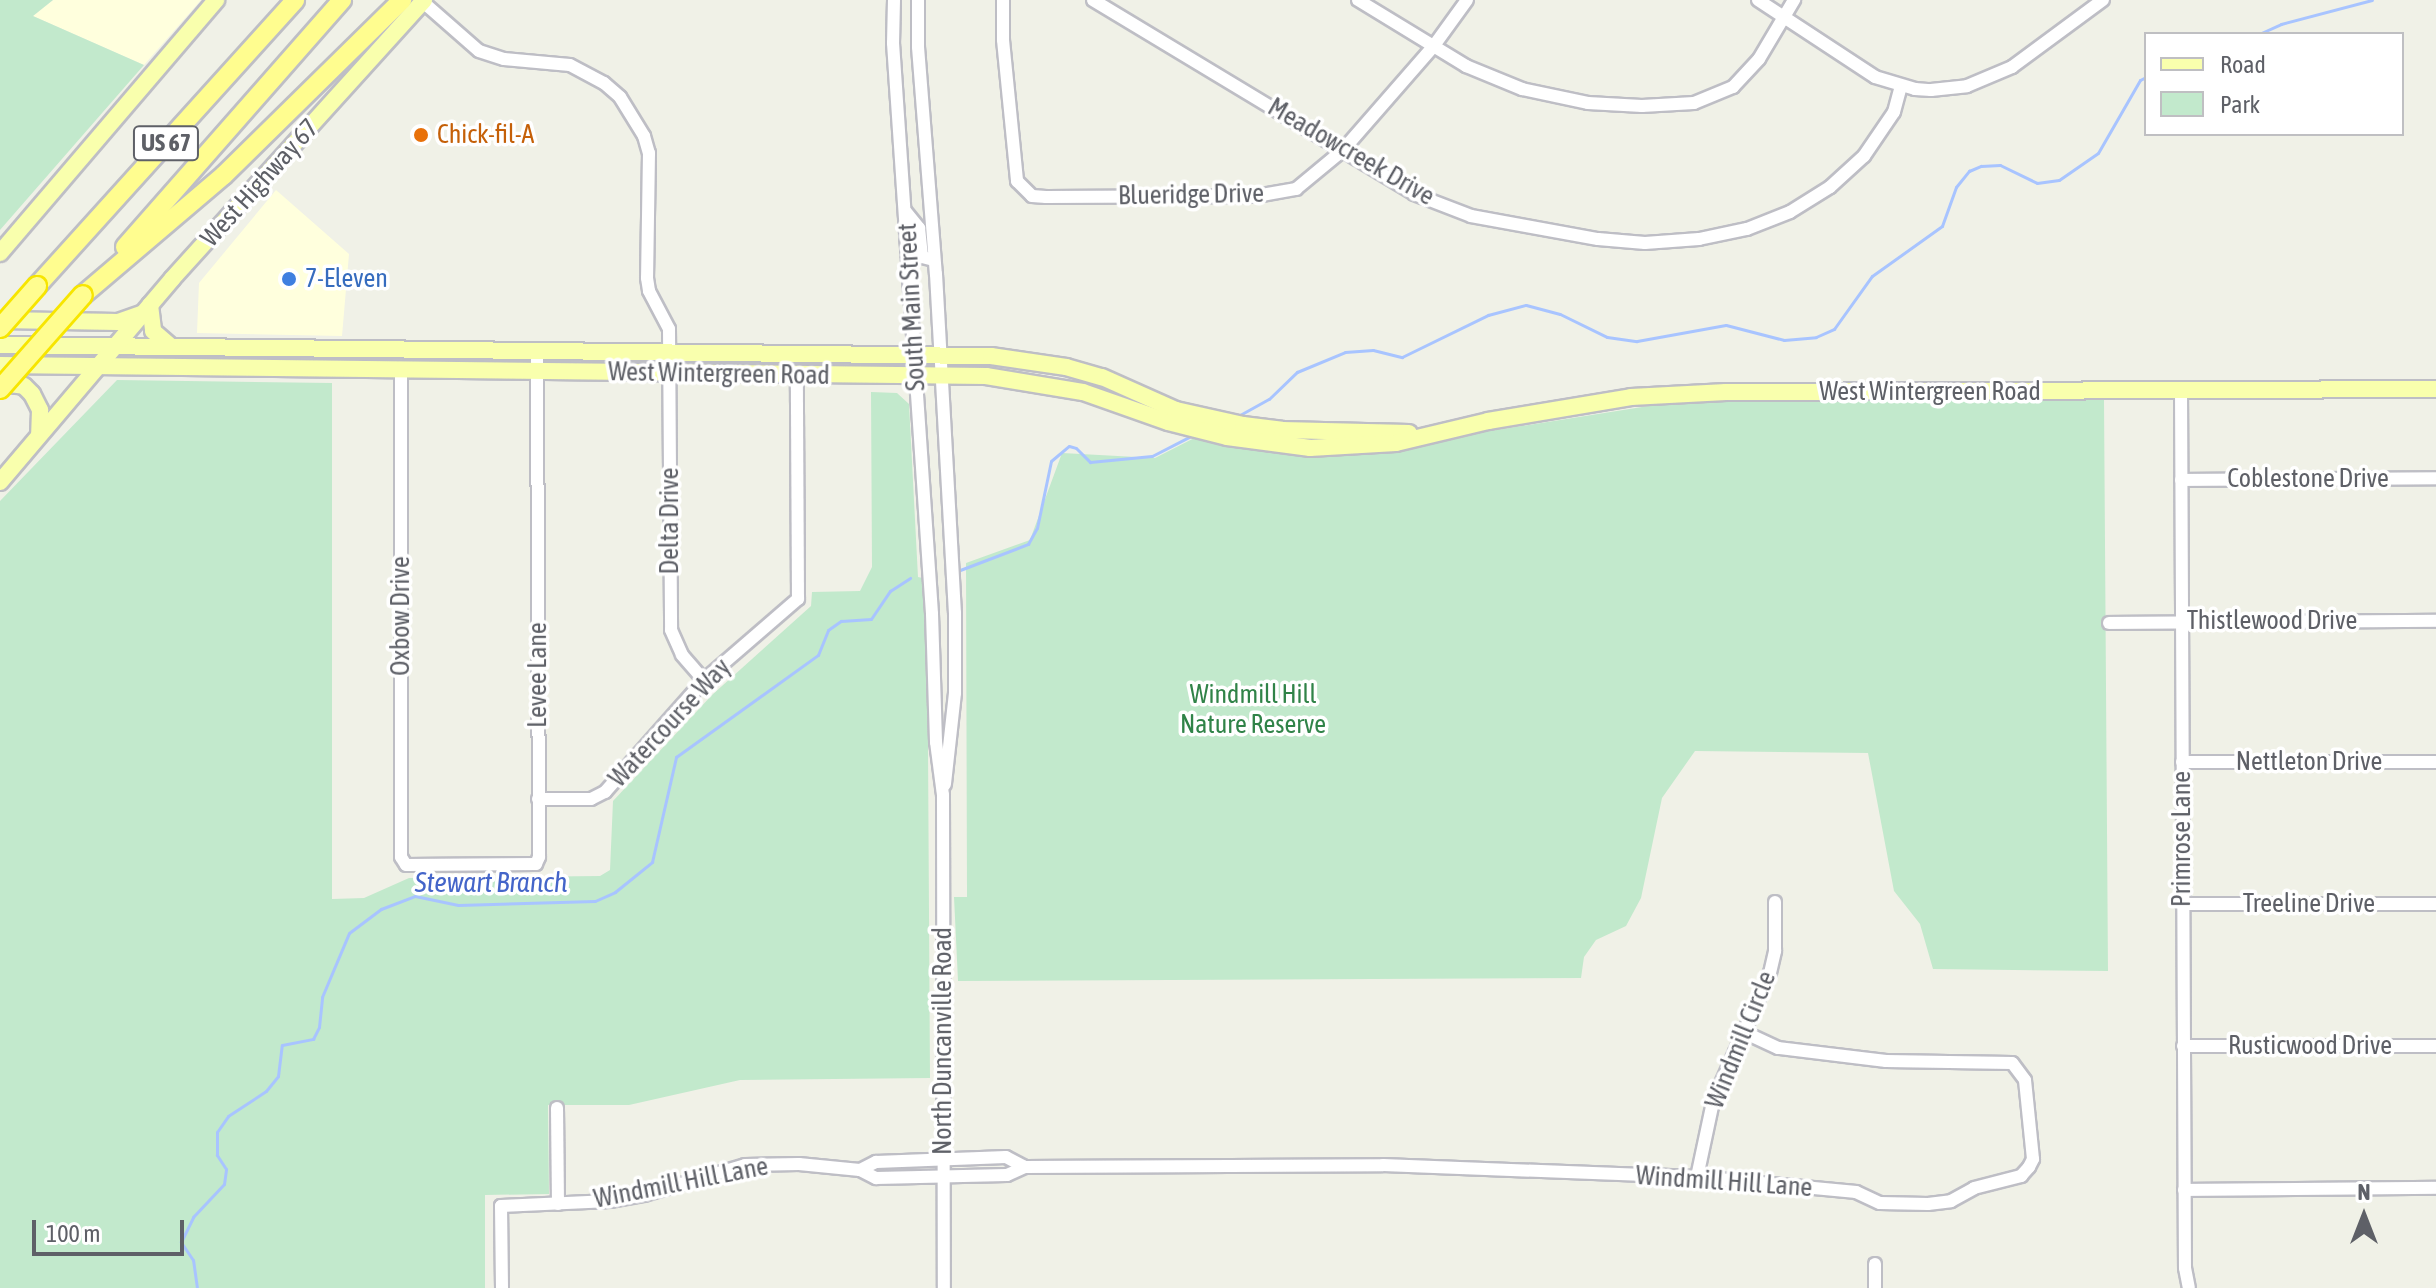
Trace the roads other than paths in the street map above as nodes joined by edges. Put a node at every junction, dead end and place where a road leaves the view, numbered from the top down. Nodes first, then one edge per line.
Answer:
1 (216, 0) edge
2 (295, 0) edge
3 (342, 0) edge
4 (402, 0) edge
5 (894, 0) edge
6 (918, 0) edge
7 (1003, 0) edge
8 (1093, 0) edge
9 (1358, 0) edge
10 (1467, 0) edge
11 (1758, 0) edge
12 (1794, 0) edge
13 (2103, 0) edge
14 (424, 1) edge
15 (1784, 16) junction
16 (1433, 47) junction
17 (1901, 86) junction
18 (901, 149) junction
19 (925, 149) junction
20 (1343, 150) junction
21 (906, 212) junction
22 (0, 253) edge
23 (934, 260) junction
24 (83, 295) junction
25 (146, 310) junction
26 (0, 320) edge
27 (0, 328) edge
28 (0, 345) edge
29 (114, 346) junction
30 (170, 346) junction
31 (318, 348) junction
32 (537, 350) junction
33 (669, 352) junction
34 (914, 353) junction
35 (940, 354) junction
36 (0, 365) edge
37 (97, 367) junction
38 (318, 370) junction
39 (401, 371) junction
40 (538, 372) junction
41 (670, 374) junction
42 (797, 375) junction
43 (916, 376) junction
44 (941, 376) junction
45 (0, 386) edge
46 (2181, 389) junction
47 (2436, 389) edge
48 (1170, 415) junction
49 (1426, 433) junction
50 (39, 434) junction
51 (2436, 478) edge
52 (2181, 480) junction
53 (0, 482) edge
54 (955, 613) junction
55 (932, 614) junction
56 (2181, 621) junction
57 (2436, 621) edge
58 (2109, 623) dead end
59 (704, 680) junction
60 (2182, 762) junction
61 (2436, 762) edge
62 (943, 795) junction
63 (538, 799) junction
64 (403, 861) joint
65 (1775, 902) dead end
66 (2182, 904) junction
67 (2436, 904) edge
68 (1744, 1032) junction
69 (2183, 1046) junction
70 (2436, 1046) edge
71 (557, 1108) dead end
72 (944, 1159) junction
73 (1025, 1167) junction
74 (860, 1170) junction
75 (943, 1176) junction
76 (1697, 1177) junction
77 (2436, 1188) edge
78 (2184, 1190) junction
79 (558, 1204) junction
80 (1875, 1264) dead end
81 (502, 1288) edge
82 (944, 1288) edge
83 (1875, 1288) edge
84 (2189, 1288) edge

1 - 22 main road
2 - 27 highway, US 67, bridge
3 - 24 highway, US 67
4 - 24 highway
5 - 18 street, South Main Street
6 - 19 street, South Main Street
7 - 20 street, Blueridge Drive
8 - 20 street, Meadowcreek Drive
9 - 16 street
10 - 16 street, Blueridge Drive
11 - 15 street
12 - 15 street
13 - 17 street
14 - 25 main road, West Highway 67
14 - 33 street, Delta Drive
15 - 16 street
15 - 17 street
16 - 20 street, Blueridge Drive
17 - 20 street, Meadowcreek Drive
18 - 19 street
18 - 21 street, South Main Street
19 - 23 street, South Main Street
21 - 23 street
21 - 34 street, South Main Street
23 - 35 street, South Main Street
24 - 45 highway, US 67, bridge
25 - 26 main road
25 - 29 main road, West Highway 67
25 - 30 main road
28 - 29 main road, West Wintergreen Road
29 - 30 main road, West Wintergreen Road
29 - 37 main road, West Highway 67
30 - 31 main road, West Wintergreen Road
31 - 32 main road, West Wintergreen Road
31 - 38 main road
32 - 33 main road, West Wintergreen Road
32 - 40 street, Levee Lane
33 - 34 main road, West Wintergreen Road
33 - 41 street, Delta Drive
34 - 35 main road, West Wintergreen Road
34 - 43 street, South Main Street
35 - 44 street, South Main Street
35 - 48 main road, West Wintergreen Road
36 - 37 main road, West Wintergreen Road
37 - 38 main road, West Wintergreen Road
37 - 50 main road, West Highway 67
38 - 39 main road, West Wintergreen Road
39 - 40 main road, West Wintergreen Road
39 - 64 street, Oxbow Drive
40 - 41 main road, West Wintergreen Road
40 - 63 street, Levee Lane
41 - 42 main road, West Wintergreen Road
41 - 59 street, Delta Drive
42 - 43 main road, West Wintergreen Road
42 - 59 street, Watercourse Way
43 - 44 main road, West Wintergreen Road
43 - 55 street, South Main Street
44 - 48 main road, West Wintergreen Road
44 - 54 street, South Main Street
45 - 50 main road
46 - 47 main road, West Wintergreen Road
46 - 49 main road, West Wintergreen Road
46 - 52 street, Primrose Lane
48 - 49 main road, West Wintergreen Road
48 - 49 main road, West Wintergreen Road
50 - 53 main road, West Highway 67
51 - 52 street, Coblestone Drive
52 - 56 street, Primrose Lane
54 - 55 street
54 - 62 street, North Duncanville Road
55 - 62 street, North Duncanville Road
56 - 57 street, Thistlewood Drive
56 - 58 street, Thistlewood Drive
56 - 60 street, Primrose Lane
59 - 63 street, Watercourse Way
60 - 61 street, Nettleton Drive
60 - 66 street, Primrose Lane
62 - 72 street, North Duncanville Road
63 - 64 street, Levee Lane
65 - 68 street, Windmill Circle
66 - 67 street, Treeline Drive
66 - 69 street, Primrose Lane
68 - 76 street, Windmill Circle
68 - 76 street, Windmill Hill Lane
69 - 70 street, Rusticwood Drive
69 - 78 street, Primrose Lane
71 - 79 street
72 - 73 street, Windmill Hill Lane
72 - 74 street, Windmill Hill Lane
72 - 75 street, North Duncanville Road
73 - 75 street, Windmill Hill Lane
73 - 76 street, Windmill Hill Lane
74 - 75 street, Windmill Hill Lane
74 - 79 street, Windmill Hill Lane
75 - 82 street, North Duncanville Road
77 - 78 street
78 - 84 street, Primrose Lane
79 - 81 street, Windmill Hill Lane
80 - 83 street

